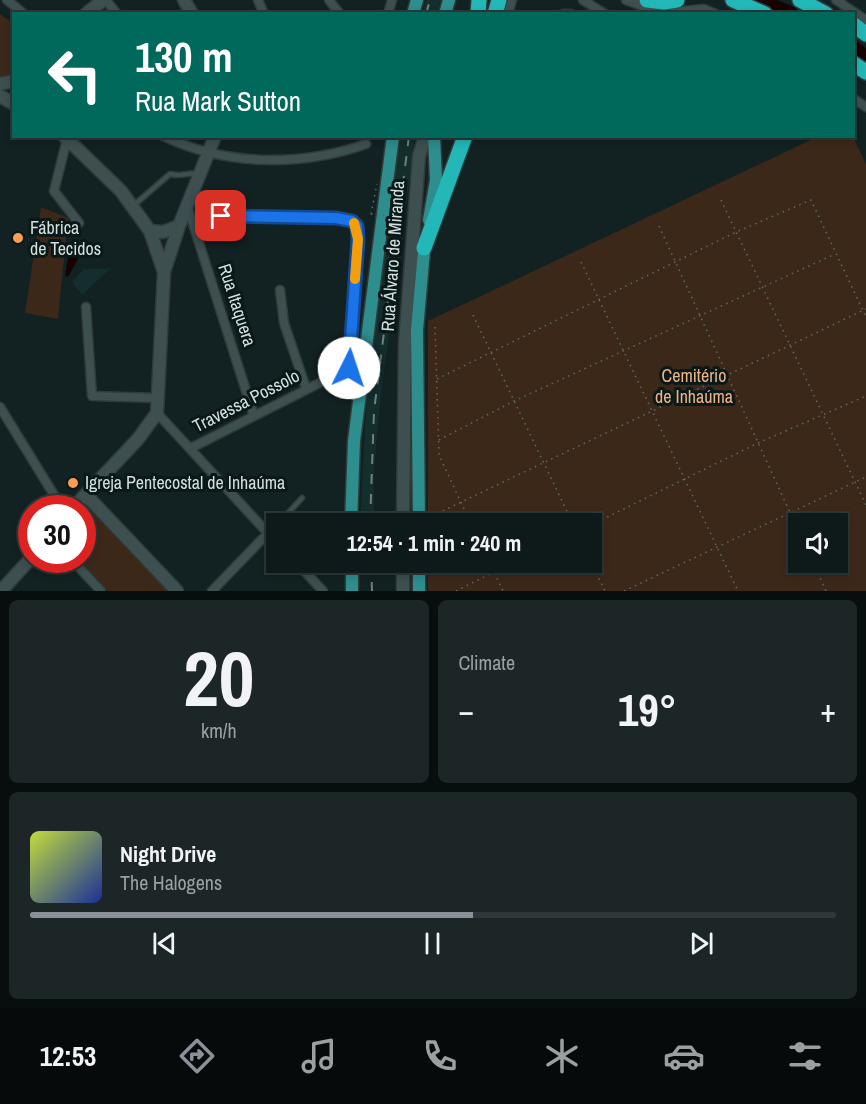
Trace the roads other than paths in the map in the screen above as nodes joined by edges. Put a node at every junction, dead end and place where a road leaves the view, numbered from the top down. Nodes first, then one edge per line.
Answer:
1 (7, 0) edge
2 (105, 0) edge
3 (329, 0) edge
4 (583, 0) edge
5 (626, 0) edge
6 (647, 0) edge
7 (677, 0) edge
8 (733, 0) edge
9 (800, 0) edge
10 (820, 0) edge
11 (836, 0) edge
12 (22, 12) edge
13 (89, 12) edge
14 (115, 12) edge
15 (338, 12) edge
16 (602, 12) edge
17 (659, 12) edge
18 (672, 12) edge
19 (711, 12) edge
20 (760, 12) edge
21 (822, 12) edge
22 (835, 12) edge
23 (854, 12) edge
24 (66, 138) edge
25 (168, 138) edge
26 (214, 138) edge
27 (393, 138) edge
28 (424, 138) edge
29 (434, 138) edge
30 (464, 138) edge
31 (366, 144) dead end
32 (210, 155) junction
33 (200, 176) junction
34 (187, 205) junction
35 (132, 206) junction
36 (194, 221) junction
37 (79, 223) dead end
38 (179, 226) junction
39 (150, 231) junction
40 (196, 231) junction
41 (424, 248) junction
42 (164, 272) junction
43 (280, 290) dead end
44 (86, 307) dead end
45 (306, 388) junction
46 (159, 398) junction
47 (0, 407) edge
48 (156, 413) junction
49 (254, 416) junction
50 (191, 448) junction
51 (54, 495) edge
52 (86, 495) edge
53 (302, 498) dead end
54 (96, 506) edge
55 (288, 513) edge
56 (351, 513) edge
57 (403, 513) edge
58 (419, 513) edge
59 (266, 531) edge
60 (266, 535) edge
61 (18, 572) edge
62 (84, 573) edge
63 (306, 573) edge
64 (352, 573) edge
65 (403, 573) edge
66 (419, 573) edge
67 (1, 591) edge
68 (101, 591) edge
69 (177, 591) edge
70 (212, 591) edge
71 (323, 591) edge
72 (352, 591) edge
73 (403, 591) edge
74 (419, 591) edge

1 - 12 street
2 - 13 main road
2 - 14 street
3 - 15 street
4 - 16 street
5 - 17 street
6 - 7 highway
8 - 20 highway
9 - 21 highway
10 - 22 highway
11 - 23 street
18 - 19 street
24 - 35 main road
24 - 37 street
25 - 32 street
26 - 32 main road
27 - 56 main road
28 - 57 main road, Rua Álvaro de Miranda
29 - 41 main road
30 - 41 highway
31 - 32 street
32 - 33 main road
33 - 34 main road
33 - 35 lane
34 - 36 street, Rua Itaquera
34 - 38 main road
35 - 39 main road
36 - 40 street, Rua Itaquera
36 - 45 street, Travessa Possolo
38 - 39 main road
38 - 40 street
38 - 42 main road
39 - 42 main road
40 - 49 street, Rua Itaquera
41 - 58 main road
42 - 46 main road
43 - 45 street
44 - 46 street
45 - 49 street, Travessa Possolo
46 - 48 main road
47 - 51 street
48 - 50 street
48 - 52 main road
49 - 50 street, Travessa Possolo
50 - 59 street
53 - 55 lane
54 - 69 main road
60 - 70 street
61 - 67 main road
62 - 68 street
63 - 71 street
64 - 72 main road
65 - 73 main road
66 - 74 main road

